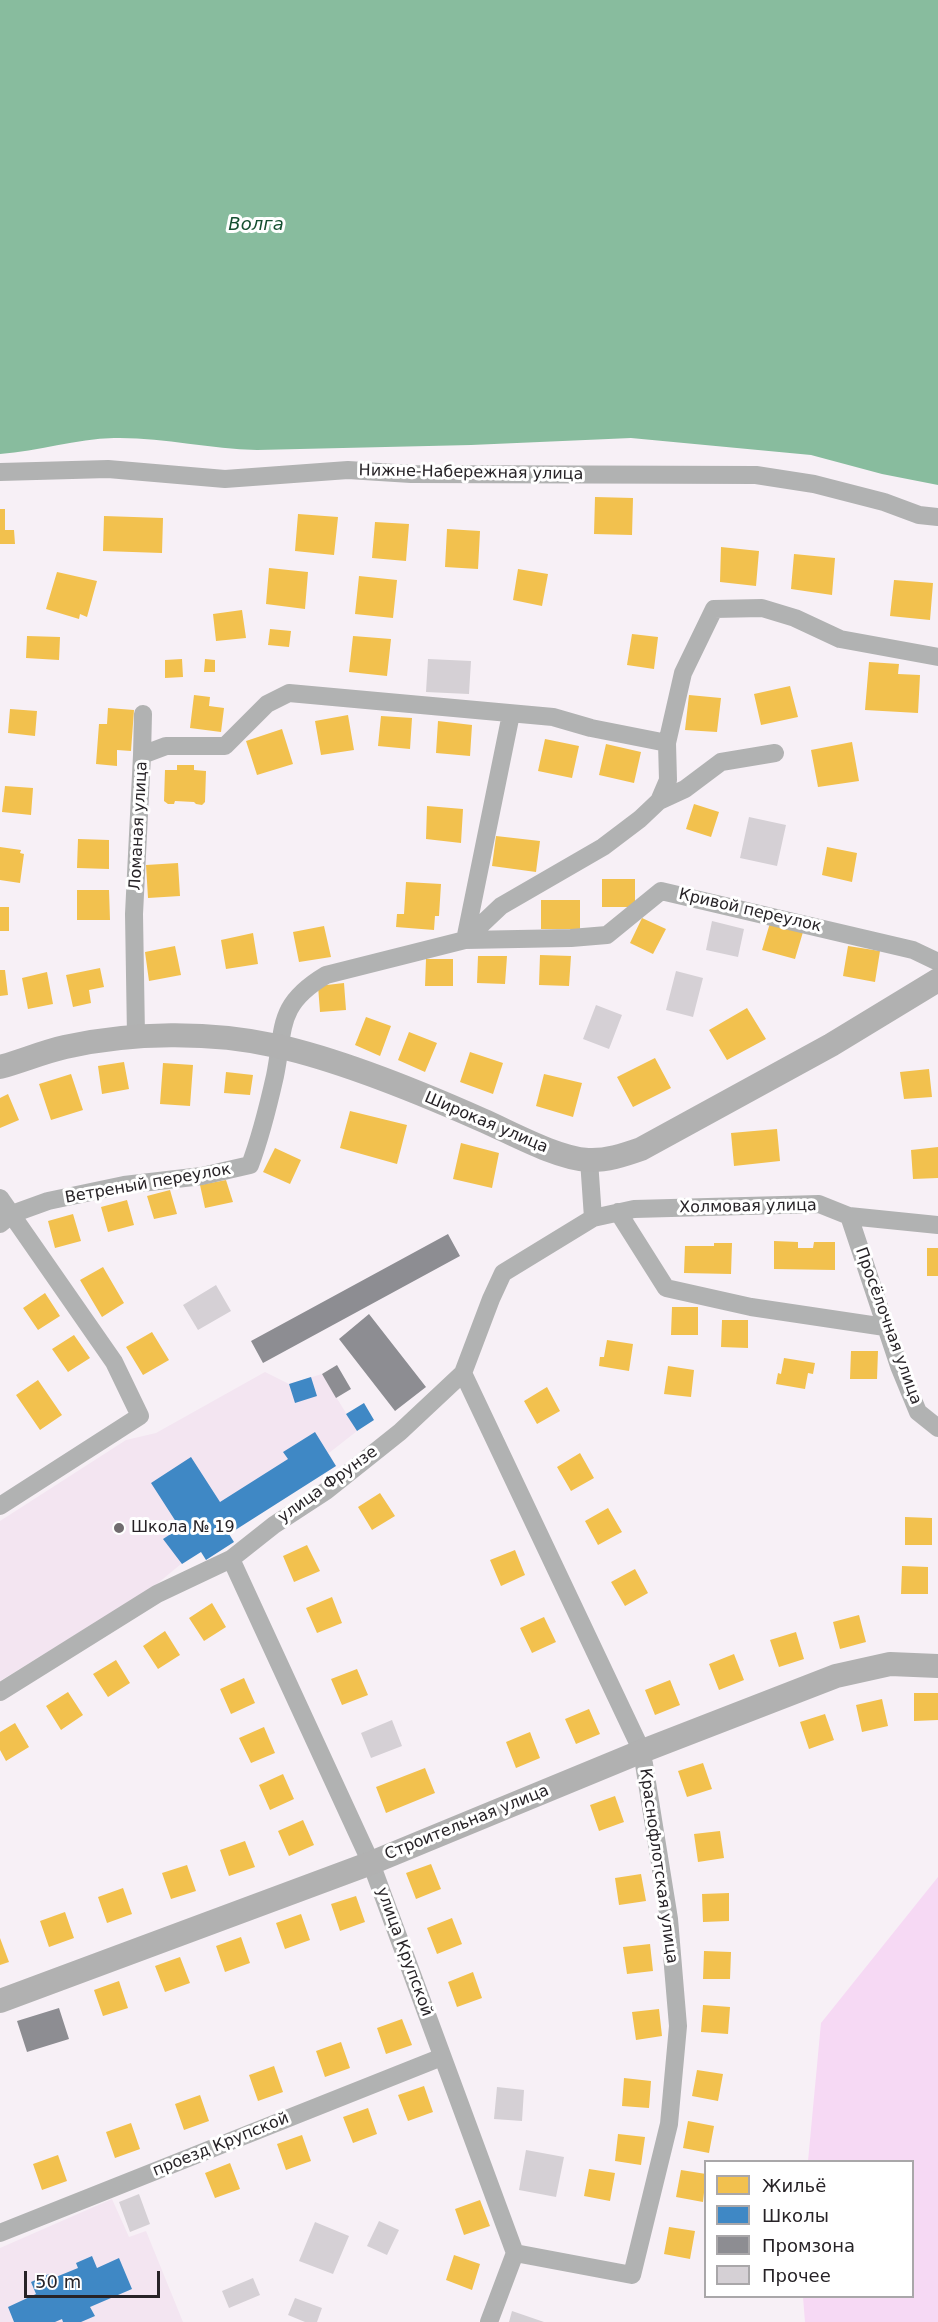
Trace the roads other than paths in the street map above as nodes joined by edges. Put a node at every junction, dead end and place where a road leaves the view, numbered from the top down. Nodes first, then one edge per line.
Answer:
1 (0, 472) edge
2 (938, 517) edge
3 (938, 657) edge
4 (143, 714) dead end
5 (511, 714) junction
6 (667, 743) junction
7 (775, 753) dead end
8 (142, 754) junction
9 (659, 801) junction
10 (465, 940) junction
11 (938, 962) edge
12 (938, 980) edge
13 (136, 1036) junction
14 (278, 1046) junction
15 (0, 1067) edge
16 (589, 1160) junction
17 (0, 1198) edge
18 (618, 1212) junction
19 (849, 1216) junction
20 (593, 1218) junction
21 (6, 1219) edge
22 (938, 1225) edge
23 (885, 1327) junction
24 (463, 1373) junction
25 (938, 1428) edge
26 (0, 1506) edge
27 (231, 1559) junction
28 (938, 1666) edge
29 (0, 1692) edge
30 (640, 1752) junction
31 (371, 1863) junction
32 (0, 2001) edge
33 (442, 2057) junction
34 (0, 2233) edge
35 (515, 2253) junction
36 (489, 2322) edge

1 - 2 street, Нижне-Набережная улица
3 - 6 street
4 - 8 street
5 - 6 street, Ломаная улица
5 - 8 street, Ломаная улица
5 - 10 street
6 - 9 street
7 - 9 street, Кривой переулок
8 - 13 street, Ломаная улица
9 - 10 street, Кривой переулок
10 - 11 street, Кривой переулок
10 - 14 street, Кривой переулок
12 - 16 street, Широкая улица
13 - 14 street, Широкая улица
13 - 15 street, Широкая улица
14 - 16 street, Широкая улица
14 - 21 street, Ветреный переулок
16 - 20 street
17 - 21 street
18 - 19 street, Холмовая улица
18 - 20 street, Холмовая улица
18 - 23 street
19 - 22 street, Холмовая улица
19 - 23 street, Просёлочная улица
20 - 24 street, улица Фрунзе
21 - 26 street
23 - 25 street, Просёлочная улица
24 - 27 street, улица Фрунзе
24 - 30 street, Краснофлотская улица
27 - 29 street, улица Фрунзе
27 - 31 street, улица Крупской
28 - 30 street, Строительная улица
30 - 31 street, Строительная улица
30 - 35 street, Краснофлотская улица
31 - 32 street, Строительная улица
31 - 33 street, улица Крупской
33 - 34 street, проезд Крупской
33 - 35 street, улица Крупской
35 - 36 street

